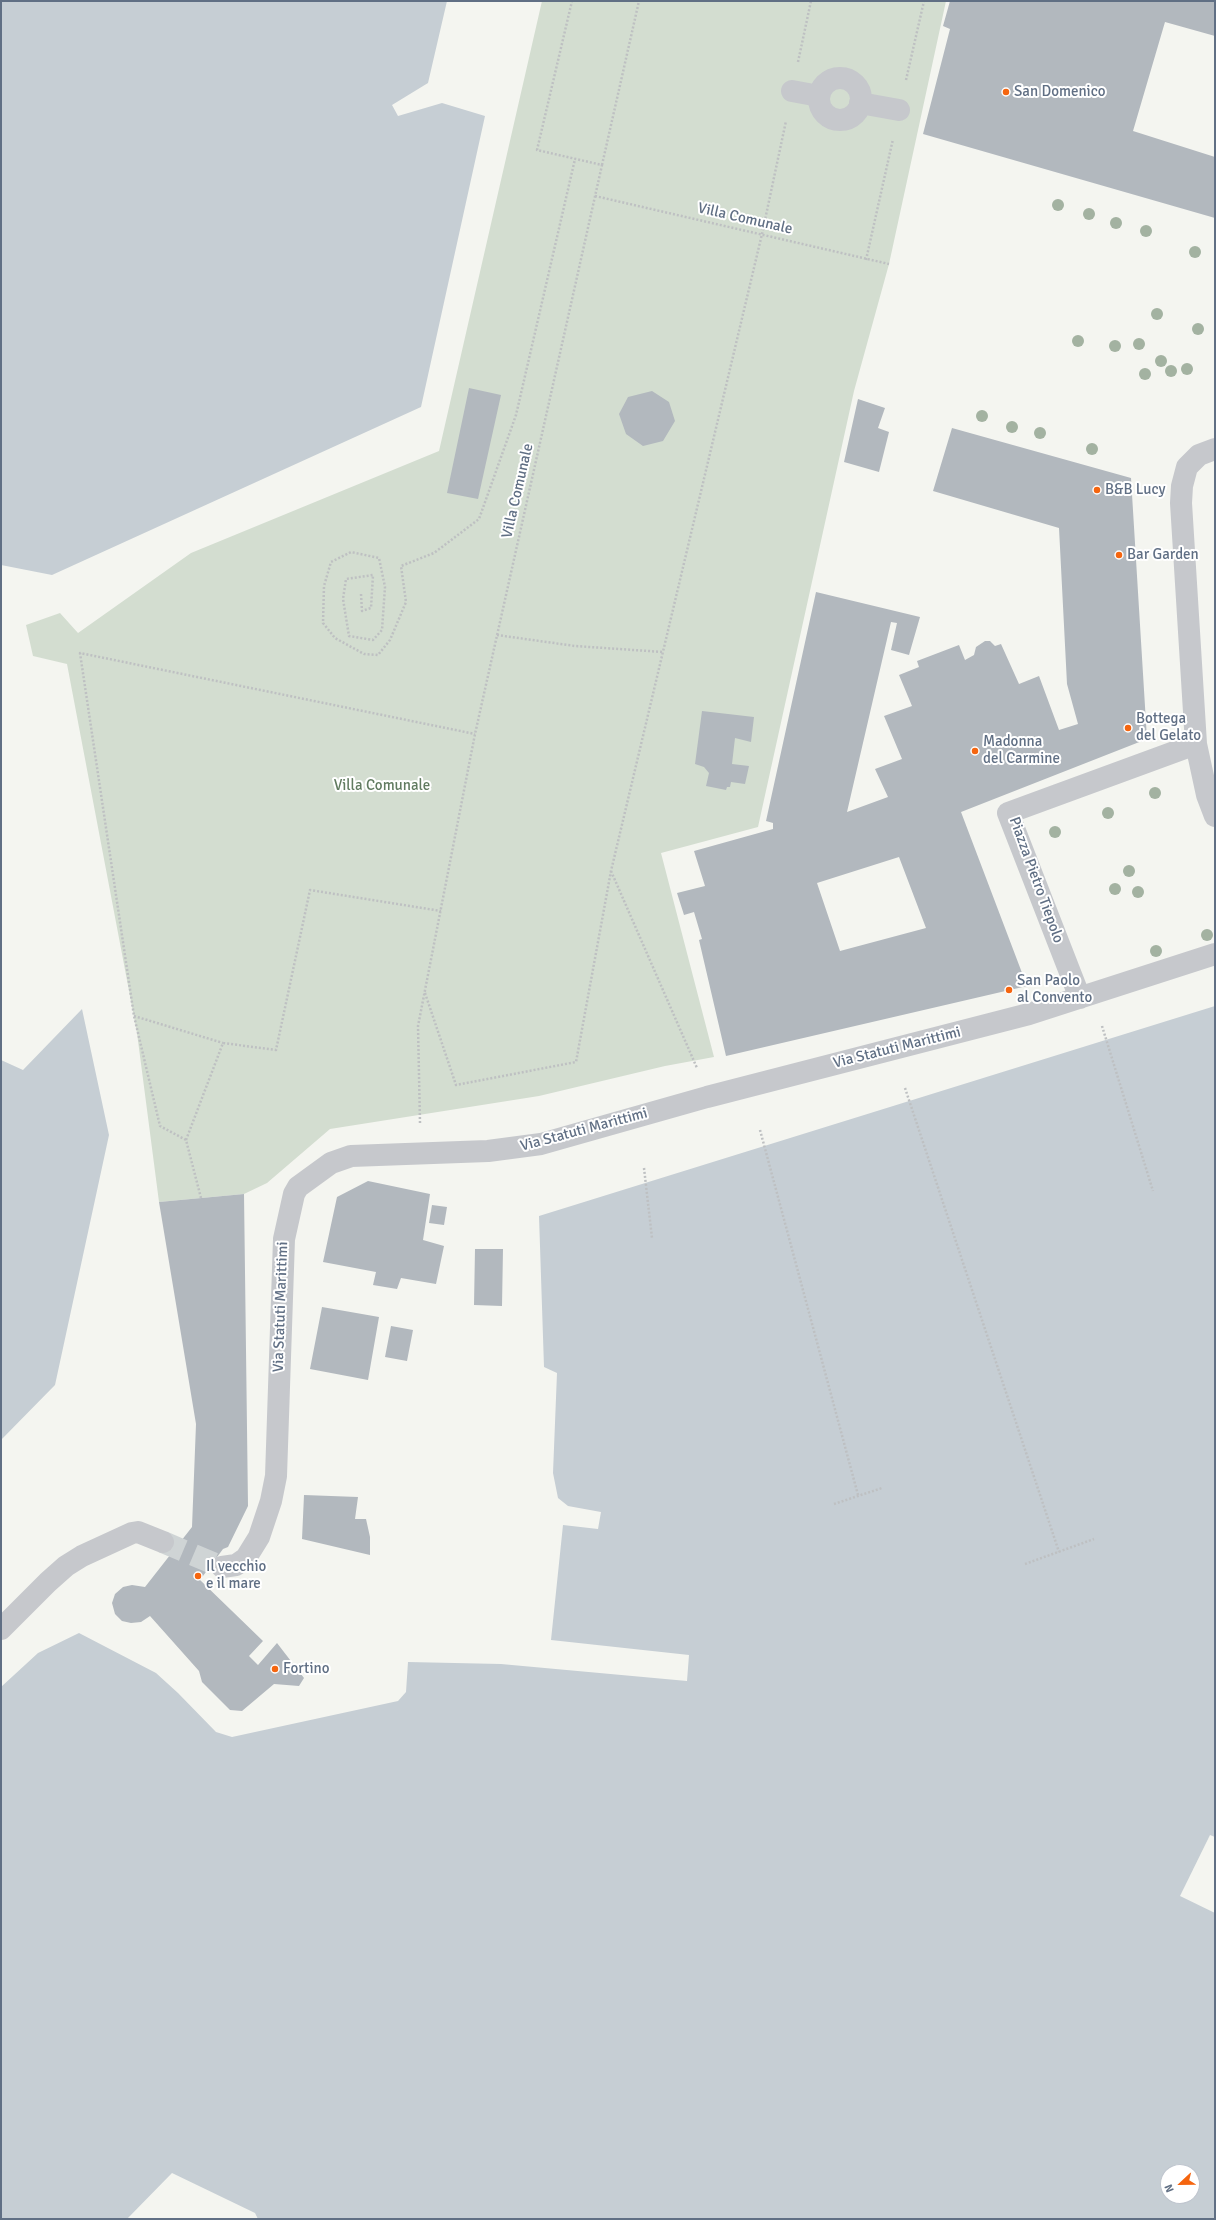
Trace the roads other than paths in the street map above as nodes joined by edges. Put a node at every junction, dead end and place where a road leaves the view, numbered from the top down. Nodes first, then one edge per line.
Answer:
1 (792, 91) dead end
2 (819, 96) junction
3 (860, 103) junction
4 (899, 110) dead end
5 (1215, 449) edge
6 (1196, 744) junction
7 (1215, 816) edge
8 (1215, 954) edge
9 (1080, 998) junction
10 (163, 1542) tunnel mouth
11 (222, 1567) tunnel mouth
12 (1, 1629) edge

1 - 2 street
2 - 3 street
2 - 3 street
3 - 4 street
5 - 6 street
6 - 7 street
6 - 9 street, Piazza Pietro Tiepolo
8 - 9 street, Via Statuti Marittimi
9 - 11 street, Via Statuti Marittimi
10 - 12 street

